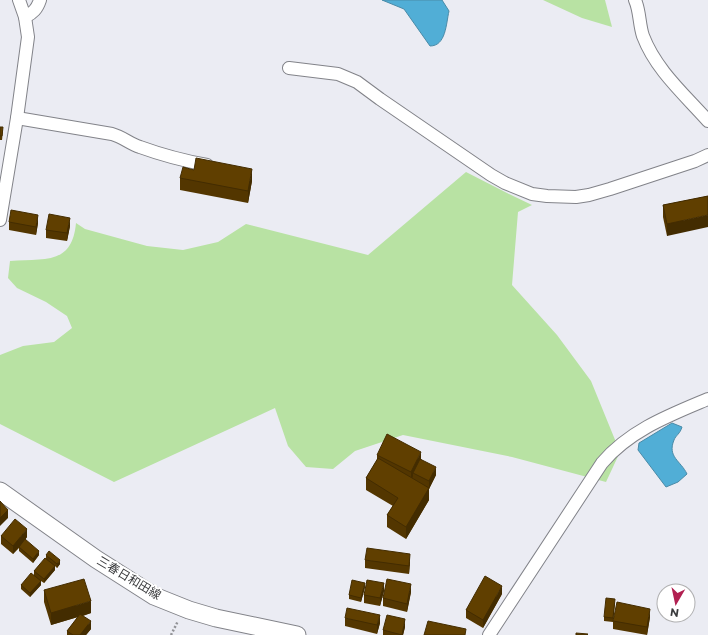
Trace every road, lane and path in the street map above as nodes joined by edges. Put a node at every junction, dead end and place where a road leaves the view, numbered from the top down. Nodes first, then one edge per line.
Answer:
1 (19, 0) edge
2 (40, 0) edge
3 (635, 0) edge
4 (25, 17) junction
5 (289, 68) dead end
6 (17, 118) junction
7 (708, 121) edge
8 (708, 155) edge
9 (207, 165) edge
10 (0, 220) edge
11 (708, 399) edge
12 (0, 491) edge
13 (297, 635) edge
14 (489, 635) edge

1 - 4 street
2 - 4 street
3 - 7 street
4 - 6 street
5 - 8 street
6 - 9 street
6 - 10 street
11 - 14 street
12 - 13 main road, 三春日和田線

